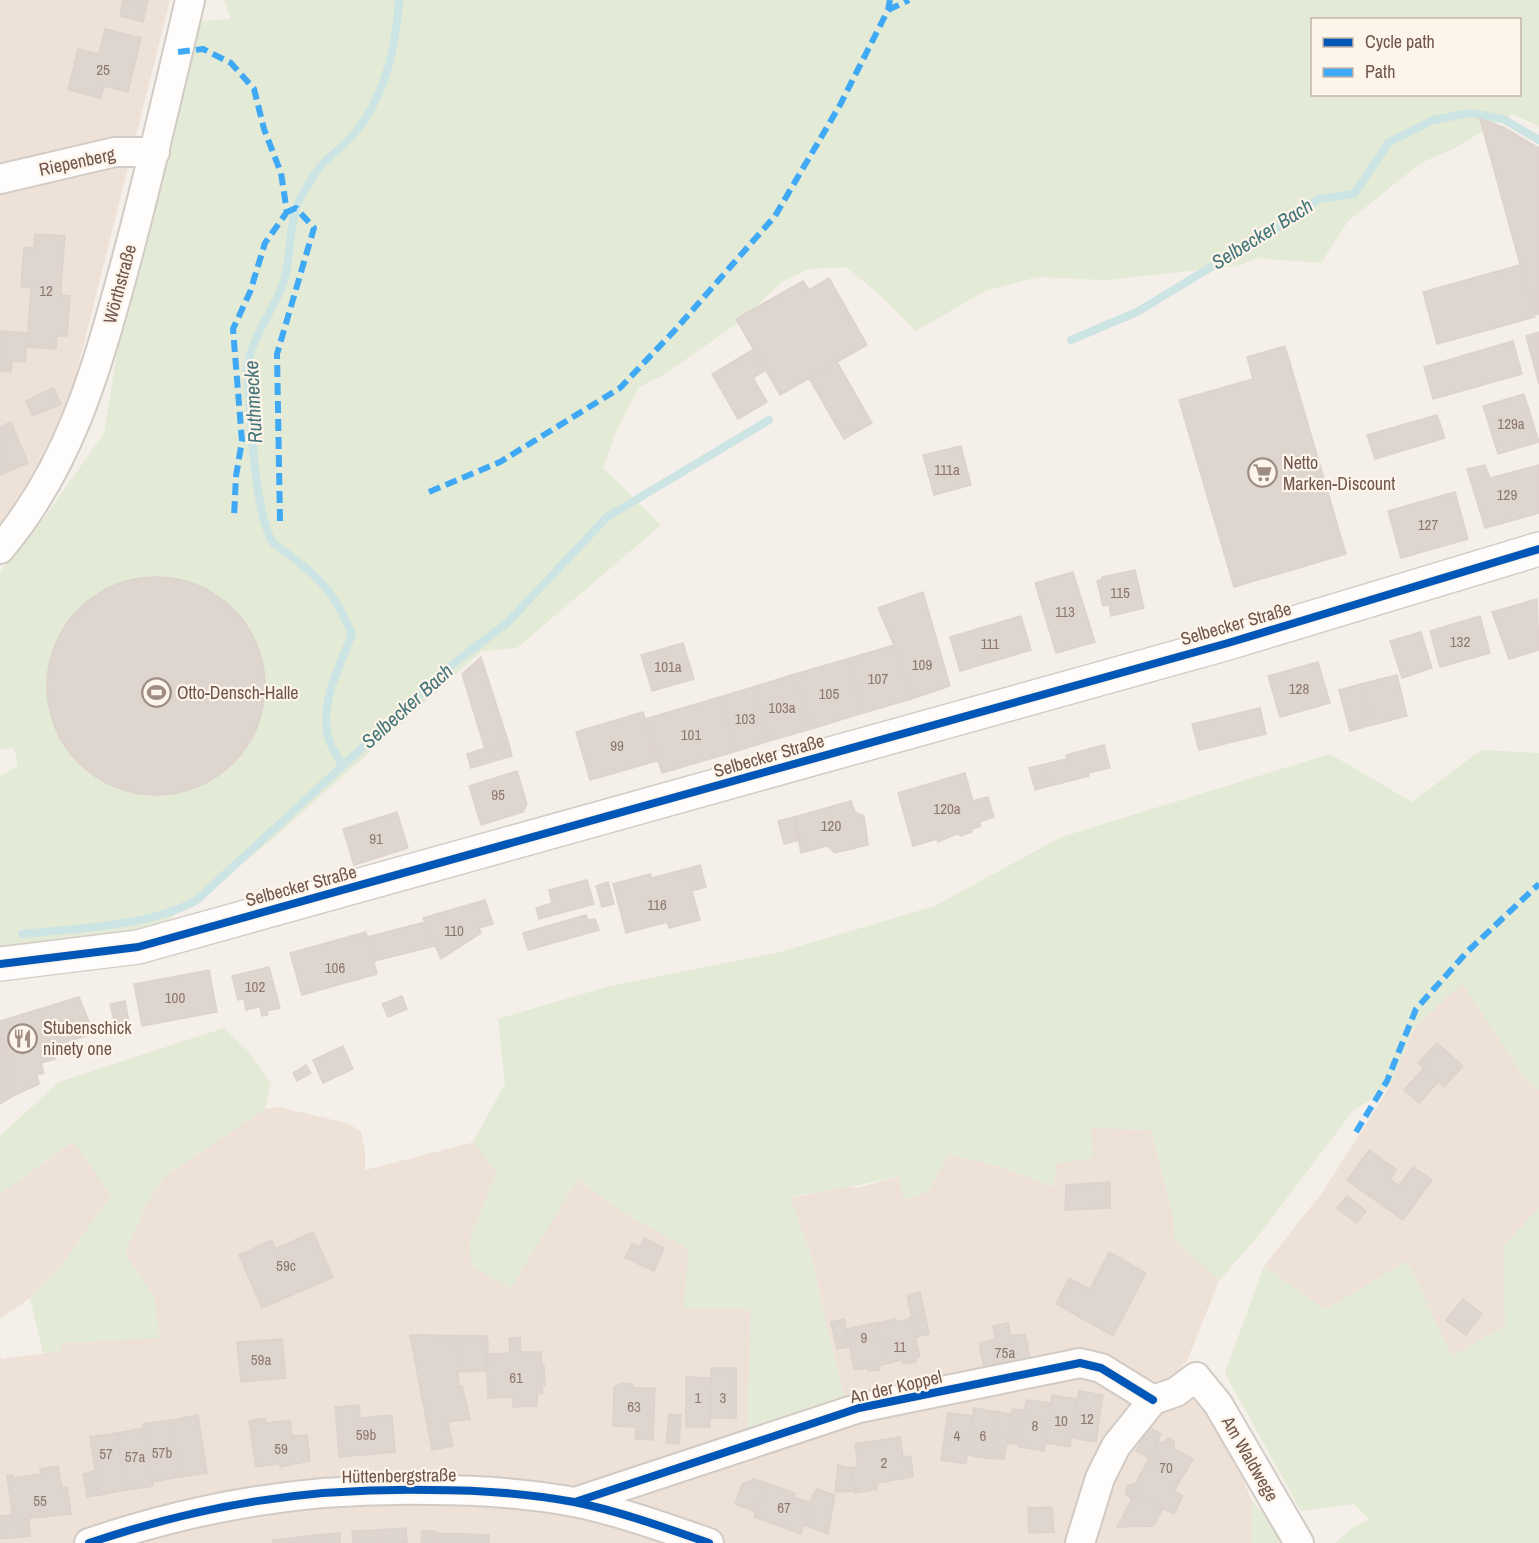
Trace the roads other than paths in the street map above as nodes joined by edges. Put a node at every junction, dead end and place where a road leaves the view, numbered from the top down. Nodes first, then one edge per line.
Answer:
1 (190, 0) edge
2 (155, 152) junction
3 (0, 179) edge
4 (0, 549) edge
5 (1539, 549) edge
6 (0, 964) edge
7 (1153, 1400) junction
8 (575, 1502) junction
9 (89, 1543) edge
10 (709, 1543) edge
11 (1080, 1543) edge
12 (1299, 1543) edge

1 - 2 street, Wörthstraße
2 - 3 street, Riepenberg
2 - 4 street, Wörthstraße
5 - 6 main road, Selbecker Straße
7 - 8 street, An der Koppel
7 - 11 street
7 - 12 street, Am Waldwege
8 - 9 street, Hüttenbergstraße
8 - 10 street, Hüttenbergstraße

